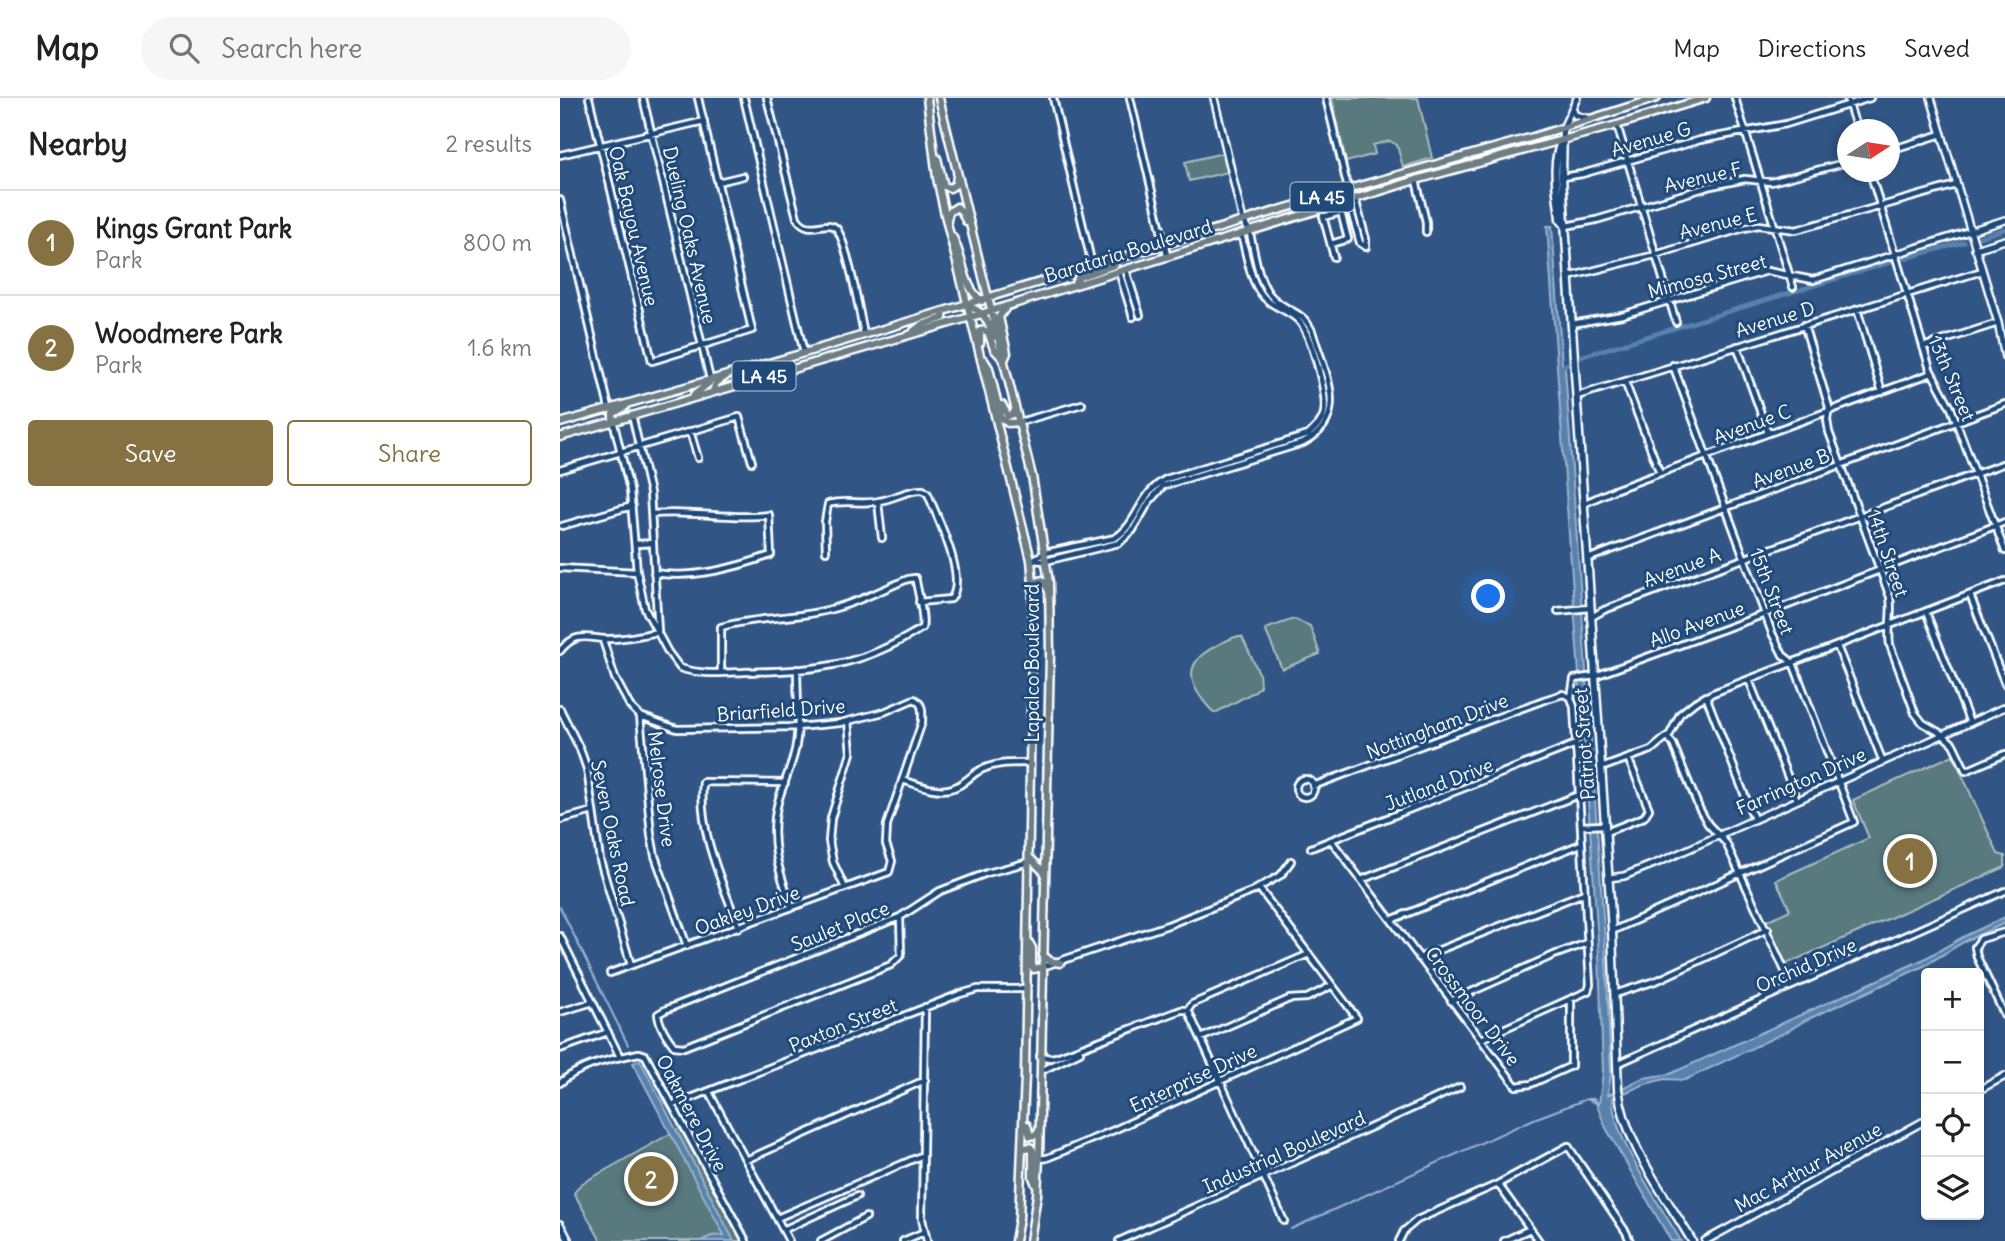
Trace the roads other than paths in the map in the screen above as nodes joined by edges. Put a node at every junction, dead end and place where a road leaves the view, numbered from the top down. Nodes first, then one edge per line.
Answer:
1 (589, 98) edge
2 (643, 98) edge
3 (698, 98) edge
4 (744, 98) edge
5 (767, 98) edge
6 (927, 98) edge
7 (939, 98) edge
8 (1053, 98) edge
9 (1130, 98) edge
10 (1214, 98) edge
11 (1326, 98) edge
12 (1577, 98) edge
13 (1657, 98) edge
14 (1706, 98) edge
15 (1735, 98) edge
16 (1870, 98) edge
17 (1931, 98) edge
18 (1848, 101) edge
19 (1572, 108) junction
20 (1590, 119) junction
21 (1854, 119) edge
22 (704, 121) junction
23 (1617, 125) junction
24 (1563, 128) junction
25 (1746, 131) junction
26 (652, 134) junction
27 (1942, 134) junction
28 (1563, 140) junction
29 (600, 146) junction
30 (933, 146) junction
31 (1539, 146) junction
32 (1900, 146) edge
33 (560, 155) edge
34 (1628, 159) junction
35 (1556, 160) junction
36 (1837, 165) edge
37 (958, 172) junction
38 (743, 176) dead end
39 (1562, 177) junction
40 (1416, 180) junction
41 (1761, 181) junction
42 (718, 182) junction
43 (1873, 182) edge
44 (1956, 185) junction
45 (1359, 186) junction
46 (1348, 189) junction
47 (1351, 199) junction
48 (560, 200) edge
49 (1338, 204) junction
50 (1880, 206) junction
51 (1642, 207) junction
52 (1321, 209) junction
53 (1323, 217) junction
54 (562, 218) edge
55 (2005, 220) edge
56 (1243, 221) junction
57 (947, 223) junction
58 (1566, 226) junction
59 (1776, 228) junction
60 (1249, 230) junction
61 (1969, 231) junction
62 (949, 232) junction
63 (1426, 232) dead end
64 (1241, 233) junction
65 (2005, 240) edge
66 (1164, 244) junction
67 (1331, 244) junction
68 (975, 246) junction
69 (1975, 249) junction
70 (1128, 255) junction
71 (1167, 255) junction
72 (1655, 255) junction
73 (1894, 255) junction
74 (1334, 257) dead end
75 (1116, 259) junction
76 (1092, 265) junction
77 (964, 267) junction
78 (1122, 271) junction
79 (1982, 271) junction
80 (981, 272) junction
81 (1789, 274) junction
82 (1569, 277) junction
83 (1054, 278) junction
84 (1075, 283) junction
85 (1793, 287) dead end
86 (1906, 294) junction
87 (984, 299) junction
88 (1669, 300) junction
89 (1011, 304) junction
90 (965, 305) junction
91 (993, 308) junction
92 (1857, 308) junction
93 (944, 311) junction
94 (982, 313) junction
95 (1140, 315) dead end
96 (969, 316) junction
97 (1133, 317) dead end
98 (1676, 322) dead end
99 (1998, 323) junction
100 (1572, 324) junction
101 (1804, 325) junction
102 (875, 331) junction
103 (913, 333) junction
104 (864, 334) junction
105 (702, 345) junction
106 (1737, 346) junction
107 (865, 347) junction
108 (1923, 347) junction
109 (816, 349) junction
110 (855, 350) junction
111 (979, 352) junction
112 (803, 353) junction
113 (997, 353) junction
114 (2005, 356) edge
115 (1004, 360) junction
116 (807, 364) junction
117 (1673, 365) junction
118 (795, 367) junction
119 (730, 373) junction
120 (1932, 373) junction
121 (710, 379) junction
122 (1625, 382) junction
123 (993, 384) junction
124 (713, 391) junction
125 (1882, 392) junction
126 (1577, 396) junction
127 (693, 397) junction
128 (630, 402) junction
129 (1082, 404) dead end
130 (2005, 404) edge
131 (1015, 406) junction
132 (609, 408) junction
133 (1829, 411) junction
134 (632, 414) junction
135 (613, 420) junction
136 (1020, 422) junction
137 (1956, 422) junction
138 (560, 423) edge
139 (690, 431) junction
140 (1768, 433) junction
141 (560, 437) edge
142 (640, 446) junction
143 (621, 451) junction
144 (1707, 456) junction
145 (698, 458) dead end
146 (752, 462) dead end
147 (2005, 463) edge
148 (1841, 465) junction
149 (560, 470) edge
150 (1660, 473) junction
151 (1975, 474) junction
152 (878, 502) junction
153 (1583, 504) junction
154 (632, 506) junction
155 (1725, 508) junction
156 (652, 514) junction
157 (1860, 516) junction
158 (2005, 522) edge
159 (562, 526) dead end
160 (1994, 526) junction
161 (882, 538) dead end
162 (653, 543) junction
163 (635, 544) junction
164 (826, 551) dead end
165 (2005, 551) edge
166 (1046, 557) junction
167 (1587, 559) junction
168 (1744, 559) junction
169 (1031, 560) junction
170 (560, 568) edge
171 (1880, 570) junction
172 (637, 572) junction
173 (654, 573) junction
174 (2005, 582) edge
175 (1033, 583) junction
176 (1050, 593) junction
177 (1970, 595) junction
178 (642, 597) junction
179 (656, 598) junction
180 (919, 601) junction
181 (1588, 606) junction
182 (1604, 610) junction
183 (1558, 611) dead end
184 (1926, 612) junction
185 (1765, 614) junction
186 (1590, 618) junction
187 (1891, 624) junction
188 (658, 632) junction
189 (603, 640) junction
190 (1837, 646) junction
191 (561, 649) edge
192 (1793, 663) junction
193 (797, 669) junction
194 (721, 673) junction
195 (1592, 676) junction
196 (1749, 680) junction
197 (2005, 684) edge
198 (1032, 691) junction
199 (1049, 691) junction
200 (1706, 696) junction
201 (1570, 698) junction
202 (2005, 707) edge
203 (560, 709) edge
204 (640, 716) junction
205 (1032, 718) junction
206 (1048, 718) junction
207 (848, 721) junction
208 (1970, 723) junction
209 (797, 727) junction
210 (1942, 734) junction
211 (1667, 737) junction
212 (1576, 744) junction
213 (2005, 754) edge
214 (1628, 758) junction
215 (1883, 762) junction
216 (1031, 763) junction
217 (1601, 768) junction
218 (1046, 770) junction
219 (1031, 776) junction
220 (902, 780) junction
221 (1839, 782) junction
222 (785, 783) junction
223 (1313, 786) dead end
224 (1578, 795) junction
225 (1797, 800) junction
226 (593, 811) junction
227 (1754, 818) junction
228 (560, 820) edge
229 (1584, 826) junction
230 (1604, 827) junction
231 (1030, 831) junction
232 (1045, 831) junction
233 (1719, 835) junction
234 (1331, 840) junction
235 (1581, 844) junction
236 (1311, 848) dead end
237 (1030, 860) junction
238 (1291, 861) dead end
239 (1742, 874) junction
240 (1044, 876) junction
241 (1609, 878) junction
242 (1029, 880) junction
243 (1361, 880) junction
244 (845, 888) junction
245 (1259, 888) junction
246 (2005, 891) edge
247 (1584, 893) junction
248 (792, 908) junction
249 (900, 917) junction
250 (1391, 920) junction
251 (739, 928) junction
252 (1768, 929) junction
253 (1612, 931) junction
254 (2005, 932) edge
255 (560, 936) edge
256 (1027, 939) junction
257 (1587, 943) junction
258 (688, 947) junction
259 (1042, 954) junction
260 (1309, 954) junction
261 (1419, 958) junction
262 (1060, 962) junction
263 (631, 965) junction
264 (1042, 967) junction
265 (610, 973) dead end
266 (1042, 979) junction
267 (1331, 986) junction
268 (1793, 986) junction
269 (1026, 989) junction
270 (1615, 994) junction
271 (1571, 999) junction
272 (1451, 1001) junction
273 (593, 1002) junction
274 (925, 1007) junction
275 (1188, 1010) junction
276 (560, 1012) edge
277 (2005, 1016) edge
278 (608, 1032) junction
279 (1201, 1038) junction
280 (1481, 1039) junction
281 (1087, 1047) junction
282 (560, 1049) edge
283 (1041, 1056) junction
284 (620, 1057) junction
285 (1617, 1064) junction
286 (1040, 1072) junction
287 (2005, 1076) edge
288 (925, 1080) junction
289 (1220, 1081) junction
290 (560, 1083) edge
291 (1460, 1087) dead end
292 (1984, 1087) edge
293 (709, 1092) junction
294 (1024, 1103) junction
295 (673, 1105) junction
296 (1921, 1123) edge
297 (1039, 1130) junction
298 (1022, 1149) junction
299 (923, 1154) junction
300 (1039, 1159) junction
301 (746, 1160) junction
302 (1263, 1176) junction
303 (1498, 1184) junction
304 (1037, 1187) junction
305 (857, 1196) dead end
306 (866, 1217) dead end
307 (777, 1218) junction
308 (1284, 1222) dead end
309 (560, 1224) edge
310 (1530, 1228) junction
311 (783, 1230) junction
312 (924, 1232) junction
313 (569, 1241) edge
314 (744, 1241) edge
315 (789, 1241) edge
316 (821, 1241) edge
317 (903, 1241) edge
318 (927, 1241) edge
319 (1015, 1241) edge
320 (1030, 1241) edge
321 (1119, 1241) edge
322 (1399, 1241) edge
323 (1504, 1241) edge
324 (1539, 1241) edge
325 (1629, 1241) edge
326 (1692, 1241) edge
327 (1706, 1241) edge

1 - 29 street, Oak Bayou Avenue
2 - 26 street, Dueling Oaks Avenue
3 - 22 street
4 - 112 street
5 - 104 street
6 - 30 main road, Lapalco Boulevard
7 - 37 main road
8 - 76 street
9 - 66 street
10 - 56 street
11 - 46 street
12 - 19 street
13 - 20 main road, Barataria Boulevard / LA 45
14 - 23 main road, Barataria Boulevard / LA 45
15 - 25 street
16 - 18 street, Avenue G
17 - 27 street
18 - 21 street
18 - 25 street, Avenue G
19 - 20 street
19 - 24 street
20 - 24 main road, Barataria Boulevard / LA 45
22 - 26 street
22 - 42 street
23 - 28 main road, Barataria Boulevard / LA 45
23 - 34 street
24 - 28 main road, Patriot Street
24 - 45 main road, Barataria Boulevard / LA 45
25 - 34 street, Avenue G
25 - 41 street
26 - 29 street
26 - 105 street, Dueling Oaks Avenue
27 - 32 street
27 - 44 street
28 - 31 main road, Barataria Boulevard / LA 45
28 - 35 main road, Patriot Street
28 - 39 main road, Patriot Street
29 - 33 street
29 - 105 street, Oak Bayou Avenue
30 - 37 main road
30 - 57 main road, Lapalco Boulevard
31 - 35 main road
31 - 40 main road, Barataria Boulevard / LA 45
34 - 39 street, Avenue G
34 - 51 street
35 - 58 main road, Patriot Street
36 - 41 street, Avenue F
37 - 68 main road
38 - 42 street
39 - 58 main road, Patriot Street
40 - 47 main road, Barataria Boulevard / LA 45
40 - 63 street
41 - 51 street, Avenue F
41 - 59 street
42 - 105 street
43 - 50 street, 13th Street
44 - 50 street, Avenue E
44 - 61 street
45 - 46 main road, Barataria Boulevard / LA 45
45 - 47 main road
46 - 49 main road
46 - 56 main road, Barataria Boulevard / LA 45
47 - 47 street
47 - 49 main road, Barataria Boulevard / LA 45
48 - 54 street
49 - 52 main road, Barataria Boulevard / LA 45
50 - 59 street, Avenue E
50 - 73 street, 13th Street
51 - 58 street, Avenue F
51 - 72 street
52 - 53 street
52 - 60 main road, Barataria Boulevard / LA 45
53 - 67 street
53 - 67 street
54 - 132 street
55 - 61 street
56 - 60 street
56 - 64 street
56 - 66 main road, Barataria Boulevard / LA 45
57 - 62 main road, Lapalco Boulevard
57 - 68 main road
58 - 82 main road, Patriot Street
59 - 72 street, Avenue E
59 - 81 street
60 - 64 main road, Barataria Boulevard / LA 45
60 - 166 street
61 - 69 street
61 - 73 street, Mimosa Street
62 - 77 main road
62 - 90 main road, Lapalco Boulevard
64 - 71 main road, Barataria Boulevard / LA 45
64 - 166 street
65 - 69 street
66 - 70 main road, Barataria Boulevard / LA 45
66 - 71 street
67 - 74 street
68 - 80 main road
69 - 79 street
70 - 75 main road, Barataria Boulevard / LA 45
70 - 78 main road
71 - 78 main road, Barataria Boulevard / LA 45
72 - 82 street, Avenue E
72 - 88 street
73 - 81 street, Mimosa Street
73 - 86 street, 13th Street
75 - 76 main road, Barataria Boulevard / LA 45
75 - 84 main road
76 - 83 main road, Barataria Boulevard / LA 45
77 - 80 main road
77 - 87 main road
78 - 84 main road, Barataria Boulevard / LA 45
78 - 95 street
78 - 97 street
79 - 86 street, Avenue D
79 - 99 street
80 - 87 main road
81 - 85 street
81 - 88 street, Mimosa Street
82 - 100 main road, Patriot Street
83 - 87 main road, Barataria Boulevard / LA 45
83 - 89 main road
84 - 89 main road, Barataria Boulevard / LA 45
86 - 92 street, Avenue D
86 - 108 street, 13th Street
87 - 90 main road, Barataria Boulevard / LA 45
87 - 91 main road
88 - 98 street
88 - 100 street, Mimosa Street
89 - 91 main road, Barataria Boulevard / LA 45
89 - 115 main road
90 - 93 main road, Barataria Boulevard / LA 45
90 - 94 main road
90 - 96 main road, Lapalco Boulevard
91 - 94 main road, Barataria Boulevard / LA 45
91 - 115 main road, Lapalco Boulevard
92 - 101 street, Avenue D
92 - 125 street
93 - 102 main road, Barataria Boulevard / LA 45
93 - 103 main road
94 - 96 main road, Barataria Boulevard / LA 45
94 - 113 main road
96 - 103 main road, Barataria Boulevard / LA 45
96 - 111 main road, Lapalco Boulevard
99 - 108 street
99 - 114 street
100 - 126 main road, Patriot Street
101 - 106 street, Avenue D
101 - 133 street, 14th Street
102 - 104 main road, Barataria Boulevard / LA 45
102 - 107 main road
103 - 107 main road, Barataria Boulevard / LA 45
104 - 109 main road, Barataria Boulevard / LA 45
104 - 110 main road
105 - 121 street, Dueling Oaks Avenue
106 - 117 street, Avenue D
106 - 140 street
107 - 110 main road, Barataria Boulevard / LA 45
108 - 120 street, 13th Street
109 - 112 main road, Barataria Boulevard / LA 45
109 - 116 main road
110 - 116 main road, Barataria Boulevard / LA 45
111 - 113 main road
111 - 123 main road
111 - 169 main road, Lapalco Boulevard
112 - 118 main road
112 - 119 main road, Barataria Boulevard / LA 45
113 - 115 main road
115 - 131 main road, Lapalco Boulevard
116 - 118 main road, Barataria Boulevard / LA 45
117 - 122 street, Avenue D
117 - 144 street, 15th Street
118 - 124 main road, Barataria Boulevard / LA 45
119 - 121 main road, Barataria Boulevard / LA 45
119 - 124 main road
120 - 125 street, Avenue C
120 - 137 street, 13th Street
121 - 127 main road
121 - 128 main road, Barataria Boulevard / LA 45
122 - 126 street, Avenue D
122 - 150 street
123 - 131 main road
123 - 136 main road
124 - 127 main road, Barataria Boulevard / LA 45
125 - 133 street, Avenue C
126 - 153 main road, Patriot Street
127 - 134 main road, Barataria Boulevard / LA 45
128 - 132 main road, Barataria Boulevard / LA 45
128 - 135 main road
129 - 136 street
130 - 137 street, Avenue B
131 - 136 main road, Lapalco Boulevard
132 - 138 main road, Barataria Boulevard / LA 45
133 - 140 street, Avenue C
133 - 148 street, 14th Street
134 - 135 main road, Barataria Boulevard / LA 45
134 - 142 street
135 - 141 main road, Barataria Boulevard / LA 45
135 - 143 street
136 - 166 main road, Lapalco Boulevard
137 - 148 street, Avenue B
137 - 151 street, 13th Street
139 - 142 street
139 - 145 street
139 - 146 street
140 - 144 street, Avenue C
142 - 143 street
142 - 156 street
143 - 149 street
143 - 154 street
144 - 150 street, Avenue C
144 - 155 street, 15th Street
147 - 151 street, Avenue A
148 - 155 street, Avenue B
148 - 157 street, 14th Street
150 - 153 street, Avenue C
151 - 157 street, Avenue A
151 - 160 street, 13th Street
152 - 161 street
152 - 164 street
152 - 180 street
153 - 167 main road, Patriot Street
154 - 159 street
154 - 163 street
155 - 167 street, Avenue B
155 - 168 street, 15th Street
156 - 162 street
156 - 173 street
157 - 168 street, Avenue A
157 - 171 street, 14th Street
158 - 160 street, Allo Avenue
160 - 165 street, 13th Street
160 - 171 street, Allo Avenue
162 - 163 street
162 - 173 street
163 - 172 street
166 - 169 street
166 - 176 main road, Lapalco Boulevard
167 - 181 main road, Patriot Street
168 - 182 street, Avenue A
168 - 185 street, 15th Street
169 - 175 main road, Lapalco Boulevard
170 - 172 street
171 - 185 street, Allo Avenue
171 - 187 street, 14th Street
172 - 178 street
173 - 179 street
174 - 177 street
175 - 176 main road
175 - 198 main road, Lapalco Boulevard
176 - 199 main road, Lapalco Boulevard
177 - 184 street
177 - 197 street
178 - 179 street
178 - 188 street
179 - 188 street
180 - 193 street
180 - 194 street
181 - 182 street
181 - 183 street
181 - 186 main road, Patriot Street
182 - 186 street, Avenue A
184 - 187 street
184 - 208 street
185 - 192 street, 15th Street
185 - 195 street, Allo Avenue
186 - 195 main road, Patriot Street
187 - 190 street
187 - 210 street, 14th Street
188 - 189 street
188 - 194 street
189 - 191 street
189 - 204 street, Melrose Drive
190 - 192 street
190 - 215 street
192 - 196 street
192 - 221 street, 15th Street
193 - 194 street
193 - 209 street
195 - 201 street, Allo Avenue
195 - 217 main road, Patriot Street
196 - 200 street
196 - 225 street
198 - 199 main road
198 - 205 main road, Lapalco Boulevard
199 - 206 main road, Lapalco Boulevard
200 - 211 street
200 - 227 street
201 - 212 street, Patriot Street
201 - 223 street, Nottingham Drive
202 - 208 street, Farrington Drive
203 - 226 street, Seven Oaks Road
204 - 209 street, Briarfield Drive
204 - 258 street, Melrose Drive
205 - 206 main road
205 - 216 main road, Lapalco Boulevard
206 - 218 main road, Lapalco Boulevard
207 - 209 street, Briarfield Drive
207 - 220 street, Briarfield Drive
207 - 244 street
208 - 210 street, Farrington Drive
209 - 222 street
210 - 213 street, 14th Street
210 - 215 street, Farrington Drive
211 - 214 street
211 - 233 street
212 - 224 street, Patriot Street
212 - 234 street, Jutland Drive
214 - 217 street
214 - 230 street
215 - 221 street, Farrington Drive
216 - 219 main road, Lapalco Boulevard
216 - 220 street
217 - 230 main road, Patriot Street
218 - 219 main road
218 - 232 main road, Lapalco Boulevard
219 - 231 main road, Lapalco Boulevard
220 - 244 street, Oakley Drive
221 - 225 street, Farrington Drive
221 - 239 street, 15th Street
222 - 248 street
222 - 251 street
224 - 229 street, Patriot Street
224 - 243 street
225 - 227 street, Farrington Drive
226 - 228 street
226 - 263 street, Seven Oaks Road
227 - 233 street, Farrington Drive
229 - 230 street
229 - 235 street, Patriot Street
230 - 241 main road, Patriot Street
231 - 232 main road
231 - 237 main road, Lapalco Boulevard
232 - 240 main road, Lapalco Boulevard
233 - 239 street
233 - 241 street, Farrington Drive
234 - 236 street, Jutland Drive
234 - 243 street, Crossmoor Drive
235 - 247 street, Patriot Street
235 - 250 street
237 - 240 main road
237 - 242 main road, Lapalco Boulevard
237 - 249 street, Saulet Place
238 - 245 street
239 - 252 street
239 - 253 street
240 - 242 main road
240 - 259 main road, Lapalco Boulevard
241 - 253 main road, Patriot Street
242 - 256 main road, Lapalco Boulevard
243 - 250 street, Crossmoor Drive
244 - 248 street, Oakley Drive
245 - 260 street
245 - 262 street
246 - 268 street, Orchid Drive
247 - 257 street, Patriot Street
247 - 261 street
248 - 251 street, Oakley Drive
249 - 249 street, Saulet Place
250 - 261 street, Crossmoor Drive
251 - 258 street, Oakley Drive
252 - 268 street
252 - 270 street
253 - 270 main road, Patriot Street
254 - 277 street
255 - 273 street
256 - 264 main road
256 - 269 main road, Lapalco Boulevard
257 - 271 street, Patriot Street
257 - 272 street
258 - 263 street, Oakley Drive
259 - 262 main road
259 - 264 main road, Lapalco Boulevard
260 - 267 street
260 - 275 street
261 - 272 street, Crossmoor Drive
262 - 264 street
263 - 265 street, Oakley Drive
264 - 266 main road, Lapalco Boulevard
266 - 269 main road
266 - 283 main road, Lapalco Boulevard
267 - 279 street
267 - 289 street, Enterprise Drive
268 - 285 street, Orchid Drive
269 - 274 street, Paxton Street
269 - 294 main road, Lapalco Boulevard
270 - 285 main road, Patriot Street
271 - 280 street
271 - 280 street, Crossmoor Drive
272 - 280 street, Crossmoor Drive
273 - 276 street
273 - 278 street
274 - 288 street
274 - 293 street, Paxton Street
275 - 279 street
275 - 281 street
278 - 282 street
278 - 284 street
279 - 289 street
281 - 283 street
281 - 286 street
283 - 286 main road, Lapalco Boulevard
284 - 290 street, Oakmere Drive
284 - 295 street, Oakmere Drive
285 - 326 main road, Patriot Street
286 - 297 main road, Lapalco Boulevard
287 - 292 street
288 - 299 street
288 - 301 street
289 - 300 street, Enterprise Drive
289 - 302 street
291 - 302 street, Industrial Boulevard
293 - 295 street, Paxton Street
293 - 301 street
294 - 297 main road
294 - 298 main road, Lapalco Boulevard
295 - 314 street, Oakmere Drive
296 - 327 street, Mac Arthur Avenue
297 - 300 main road, Lapalco Boulevard
298 - 304 main road
298 - 319 main road, Lapalco Boulevard
299 - 307 street
299 - 312 street
300 - 304 main road, Lapalco Boulevard
301 - 307 street
302 - 308 street
302 - 321 street, Industrial Boulevard
303 - 310 street
303 - 322 street
303 - 325 street
304 - 320 main road, Lapalco Boulevard
305 - 311 street
306 - 316 street
307 - 311 street
309 - 313 street
310 - 323 street
310 - 324 street
311 - 315 street
312 - 317 street
312 - 318 street

